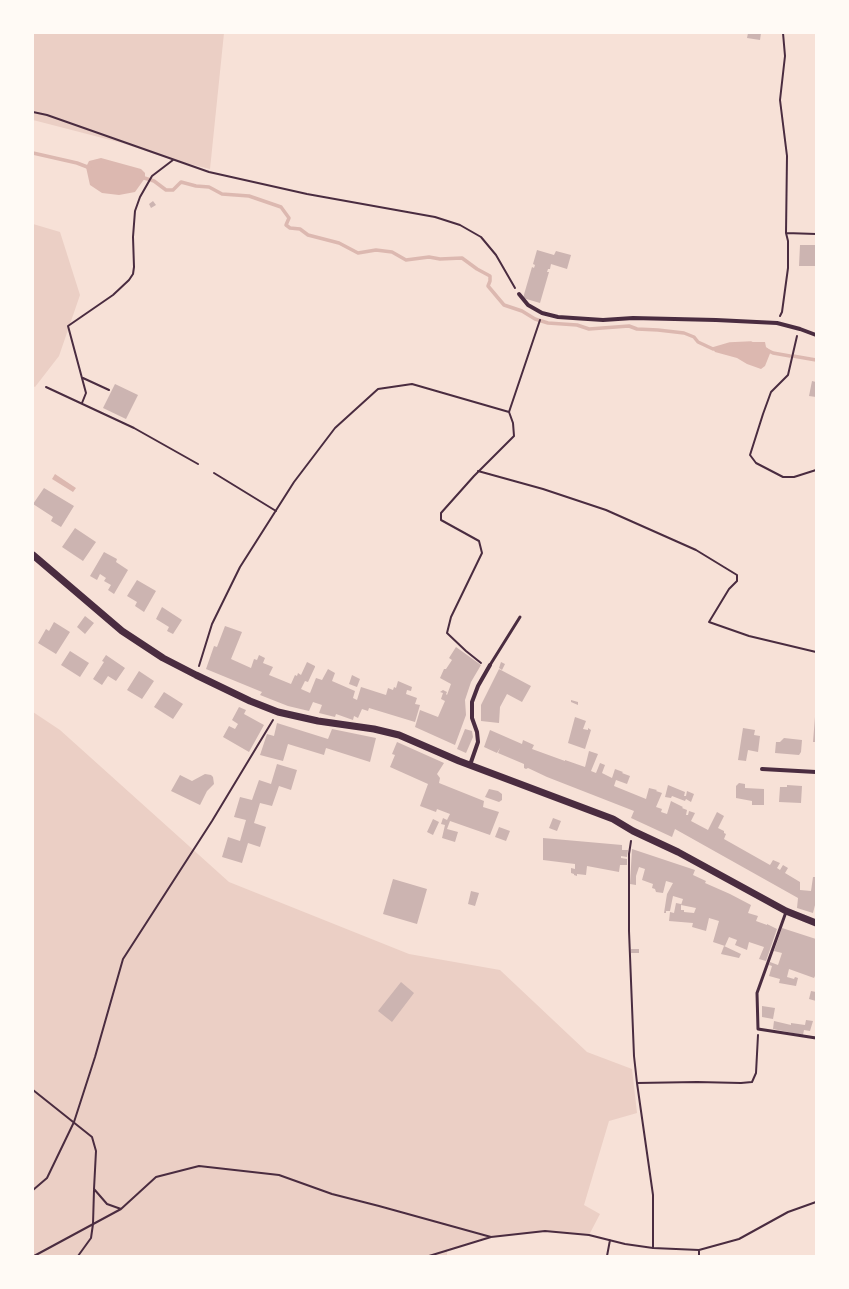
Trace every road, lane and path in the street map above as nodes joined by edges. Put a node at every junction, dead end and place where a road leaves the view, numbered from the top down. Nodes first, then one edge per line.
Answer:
1 (782, 33) edge
2 (33, 112) edge
3 (174, 160) junction
4 (786, 233) junction
5 (816, 234) edge
6 (519, 294) joint
7 (542, 313) junction
8 (777, 323) junction
9 (800, 329) junction
10 (816, 335) edge
11 (82, 378) junction
12 (46, 387) dead end
13 (109, 390) dead end
14 (82, 403) junction
15 (509, 412) junction
16 (198, 464) dead end
17 (816, 470) edge
18 (478, 472) junction
19 (214, 473) dead end
20 (276, 511) junction
21 (33, 555) edge
22 (520, 617) dead end
23 (816, 652) edge
24 (489, 667) junction
25 (196, 675) junction
26 (278, 712) junction
27 (470, 766) junction
28 (762, 769) dead end
29 (816, 772) edge
30 (632, 831) junction
31 (786, 912) junction
32 (816, 923) edge
33 (758, 1029) junction
34 (816, 1038) edge
35 (637, 1083) junction
36 (33, 1090) edge
37 (74, 1122) junction
38 (94, 1189) junction
39 (33, 1190) edge
40 (816, 1202) edge
41 (121, 1209) junction
42 (93, 1224) junction
43 (491, 1237) junction
44 (610, 1240) junction
45 (653, 1248) junction
46 (699, 1250) junction
47 (34, 1256) edge
48 (78, 1256) edge
49 (429, 1256) edge
50 (607, 1256) edge
51 (699, 1256) edge

1 - 4 path
2 - 3 path
3 - 6 path
3 - 11 path
4 - 5 path
4 - 8 path
6 - 7 street
7 - 8 street
7 - 15 path
8 - 9 street
9 - 10 street
9 - 17 path
11 - 13 path
11 - 14 path
12 - 14 path
14 - 16 path
15 - 18 path
15 - 20 path
18 - 23 path
18 - 24 path
19 - 20 path
20 - 25 path
21 - 25 street
22 - 24 lane
24 - 27 street
25 - 26 street
26 - 27 street
26 - 37 path
27 - 30 street
28 - 29 street
30 - 31 street
30 - 35 path
31 - 32 street
31 - 33 lane
33 - 34 lane
33 - 35 path
35 - 45 path
36 - 37 path
37 - 38 path
37 - 39 path
38 - 41 path
38 - 42 path
40 - 46 path
41 - 42 path
41 - 43 path
42 - 47 path
42 - 48 path
43 - 44 path
43 - 49 path
44 - 45 path
44 - 50 path
45 - 46 path
46 - 51 path

